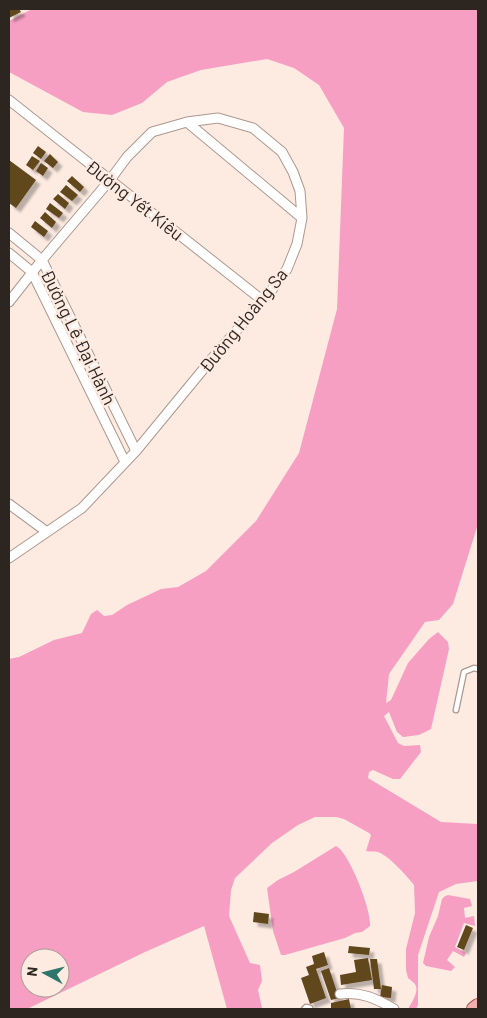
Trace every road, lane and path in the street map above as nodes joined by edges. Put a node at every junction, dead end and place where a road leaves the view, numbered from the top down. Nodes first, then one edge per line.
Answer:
1 (9, 100) edge
2 (188, 122) junction
3 (110, 180) junction
4 (302, 218) junction
5 (9, 233) edge
6 (9, 253) edge
7 (42, 260) junction
8 (32, 272) junction
9 (262, 300) junction
10 (9, 302) edge
11 (136, 452) junction
12 (125, 462) junction
13 (9, 504) edge
14 (47, 532) junction
15 (9, 558) edge
16 (478, 669) edge
17 (456, 710) dead end
18 (340, 994) dead end
19 (478, 1006) edge
20 (310, 1008) edge
21 (304, 1009) edge
22 (394, 1009) edge
23 (474, 1009) edge

1 - 3 street, Đường Yết Kiêu
2 - 3 street, Đường Hoàng Sa
2 - 4 street
2 - 4 street, Đường Hoàng Sa
3 - 7 street, Đường Hoàng Sa
3 - 9 street, Đường Yết Kiêu
4 - 9 street, Đường Hoàng Sa
5 - 7 street, Đường Lê Đại Hành
6 - 8 street, Đường Lê Đại Hành
7 - 8 street, Đường Hoàng Sa
7 - 11 street, Đường Lê Đại Hành
8 - 10 street, Đường Hoàng Sa
8 - 12 street, Đường Lê Đại Hành
9 - 11 street, Đường Hoàng Sa
11 - 12 street, Đường Hoàng Sa
12 - 14 street, Đường Hoàng Sa
13 - 14 street
14 - 15 street, Đường Hoàng Sa
16 - 17 lane
18 - 22 street
19 - 23 main road
20 - 21 lane

